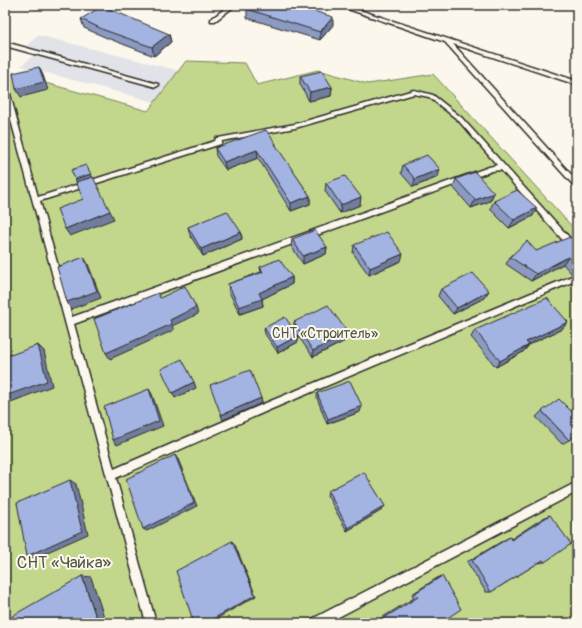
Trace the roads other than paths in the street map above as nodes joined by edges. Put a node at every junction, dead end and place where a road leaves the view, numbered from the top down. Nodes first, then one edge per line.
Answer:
1 (234, 5) edge
2 (339, 5) edge
3 (213, 20) dead end
4 (447, 41) junction
5 (5, 44) edge
6 (577, 83) edge
7 (156, 85) dead end
8 (5, 87) edge
9 (502, 167) junction
10 (577, 185) edge
11 (36, 200) junction
12 (577, 251) edge
13 (577, 277) edge
14 (69, 322) junction
15 (110, 475) junction
16 (577, 487) edge
17 (152, 623) edge
18 (316, 623) edge

1 - 3 lane
2 - 4 lane
4 - 6 lane
4 - 10 lane
5 - 7 lane
8 - 11 lane
9 - 11 lane
9 - 12 lane
9 - 14 lane
11 - 14 lane
13 - 15 lane
14 - 15 lane
15 - 17 lane
16 - 18 lane

